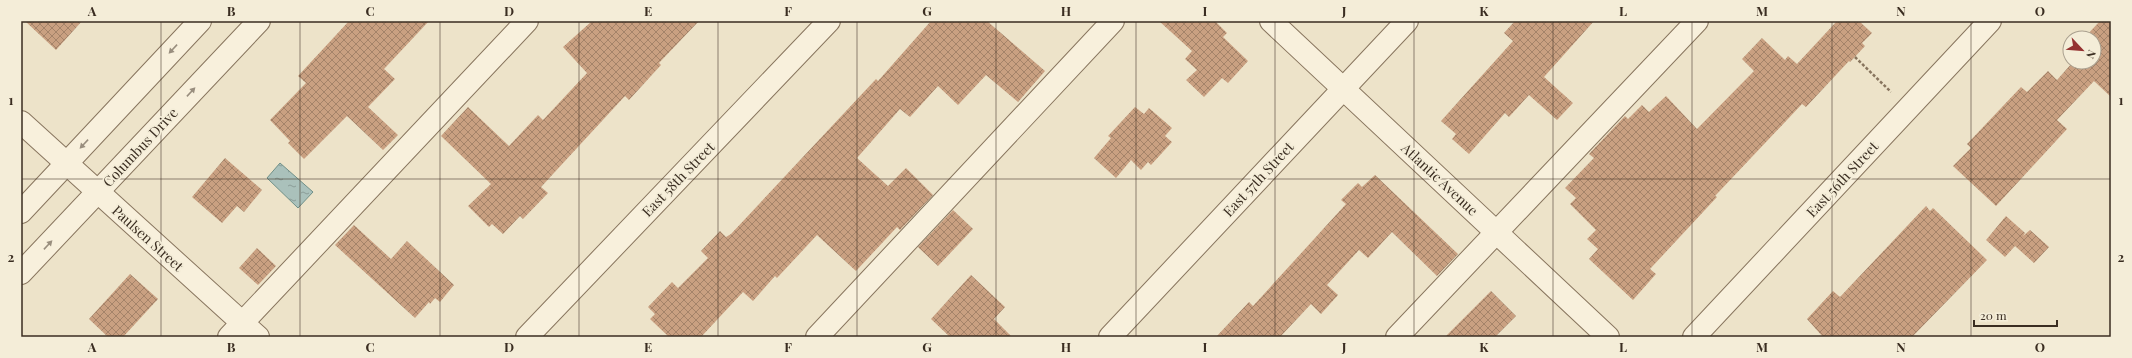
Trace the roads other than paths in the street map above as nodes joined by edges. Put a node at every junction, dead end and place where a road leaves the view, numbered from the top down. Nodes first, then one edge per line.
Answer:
1 (200, 21) edge
2 (259, 21) edge
3 (527, 21) edge
4 (829, 21) edge
5 (1113, 21) edge
6 (1271, 21) edge
7 (1407, 21) edge
8 (1697, 21) edge
9 (1990, 21) edge
10 (1343, 89) junction
11 (21, 122) edge
12 (66, 163) junction
13 (97, 192) junction
14 (21, 212) edge
15 (1496, 232) junction
16 (21, 273) edge
17 (243, 332) edge
18 (527, 337) edge
19 (816, 337) edge
20 (1110, 337) edge
21 (1397, 337) edge
22 (1608, 337) edge
23 (1694, 337) edge

1 -> 12 street
13 -> 2 street, Columbus Drive
3 - 17 street
4 - 18 street, East 58th Street
5 - 19 street
6 - 10 street, Atlantic Avenue
7 - 10 street, East 57th Street
8 - 15 street
9 - 23 street, East 56th Street
10 - 15 street, Atlantic Avenue
10 - 20 street, East 57th Street
11 - 12 street, Paulsen Street
12 - 13 street, Paulsen Street
12 - 14 street
16 -> 13 street, Columbus Drive
13 - 17 street, Paulsen Street
15 - 21 street
15 - 22 street, Atlantic Avenue

